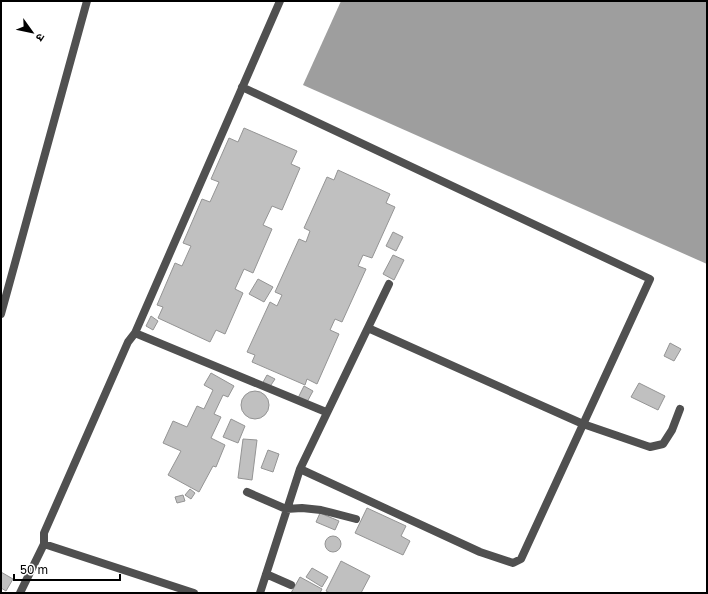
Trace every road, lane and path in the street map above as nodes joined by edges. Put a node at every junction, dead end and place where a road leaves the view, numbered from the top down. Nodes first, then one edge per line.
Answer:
1 (87, 1) edge
2 (280, 1) edge
3 (242, 87) junction
4 (389, 284) dead end
5 (1, 314) edge
6 (368, 328) junction
7 (135, 333) junction
8 (680, 409) dead end
9 (326, 412) junction
10 (583, 424) junction
11 (300, 469) junction
12 (247, 492) dead end
13 (286, 508) junction
14 (356, 519) dead end
15 (44, 544) junction
16 (266, 574) junction
17 (291, 585) dead end
18 (20, 593) edge
19 (194, 593) edge
20 (260, 593) edge

1 - 5 lane
2 - 3 lane
3 - 7 lane
3 - 10 lane
4 - 6 lane
6 - 9 lane
6 - 10 lane
7 - 9 lane
7 - 15 lane
8 - 10 lane
9 - 11 lane
10 - 11 lane
11 - 13 lane
12 - 13 lane
13 - 14 lane
13 - 16 lane
15 - 18 lane
15 - 19 lane
16 - 17 lane
16 - 20 lane

